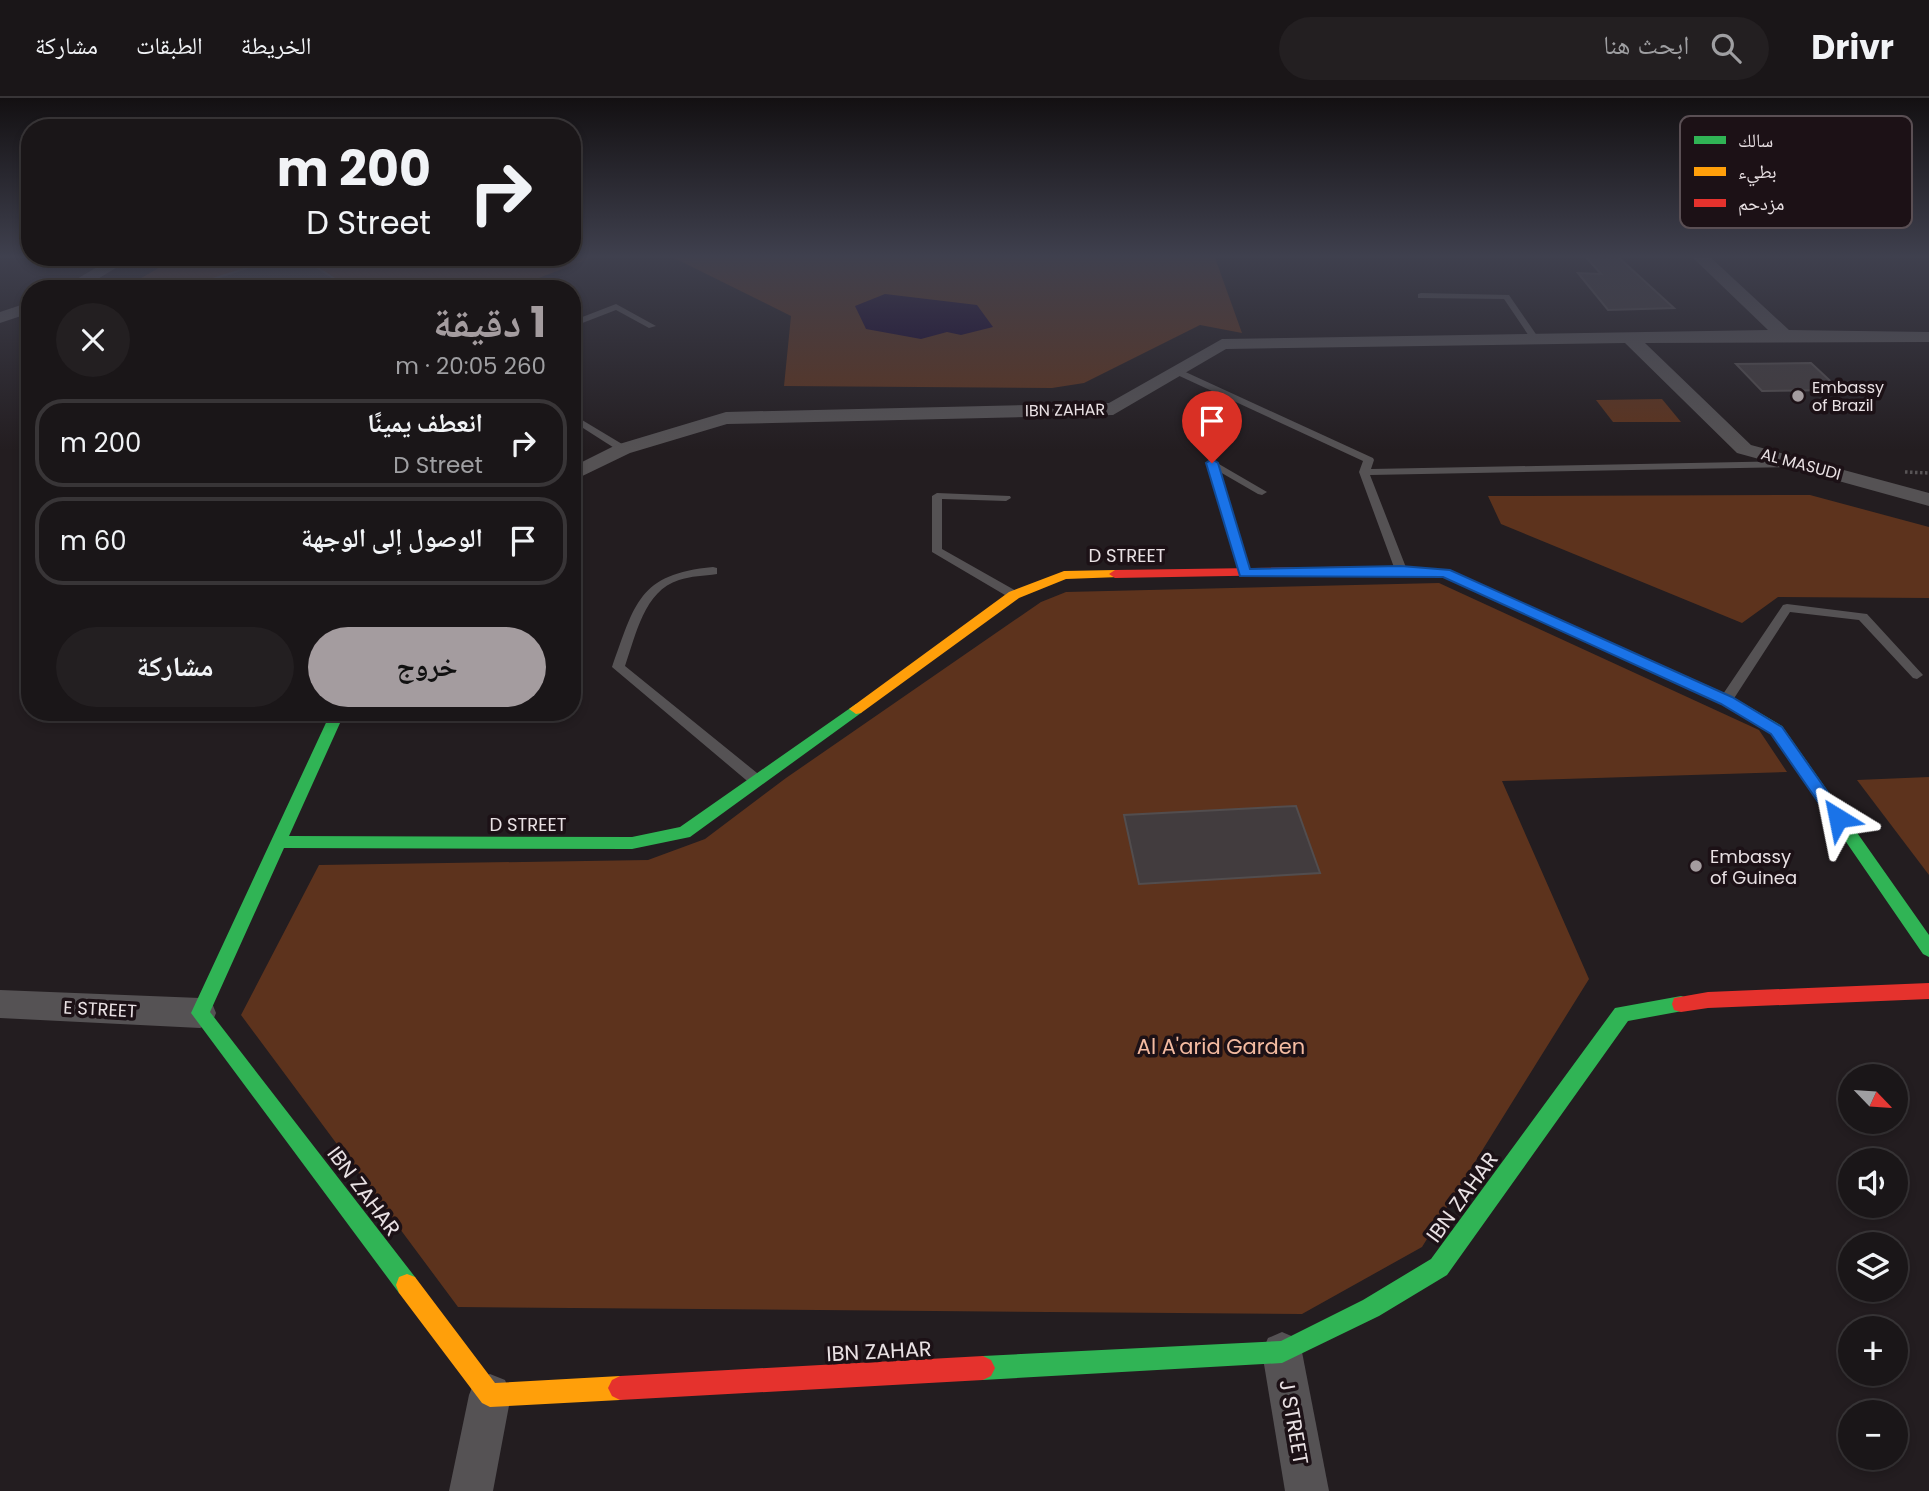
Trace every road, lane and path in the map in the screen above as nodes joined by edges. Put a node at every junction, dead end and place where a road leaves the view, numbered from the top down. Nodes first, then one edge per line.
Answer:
1 (641, 320) edge
2 (1522, 320) edge
3 (1768, 320) edge
4 (652, 326) dead end
5 (1784, 335) junction
6 (1929, 337) edge
7 (1631, 339) junction
8 (1536, 340) junction
9 (1177, 371) junction
10 (581, 423) edge
11 (623, 449) junction
12 (1803, 464) junction
13 (581, 470) edge
14 (1364, 472) junction
15 (1262, 492) dead end
16 (1006, 498) dead end
17 (1929, 500) edge
18 (1401, 570) junction
19 (713, 571) dead end
20 (1245, 573) junction
21 (1014, 595) junction
22 (1917, 675) dead end
23 (1726, 701) junction
24 (334, 721) edge
25 (758, 782) junction
26 (281, 842) junction
27 (1929, 949) edge
28 (1929, 991) edge
29 (0, 1004) edge
30 (200, 1013) junction
31 (1282, 1352) junction
32 (490, 1395) junction
33 (471, 1491) edge
34 (1307, 1491) edge

1 - 4 lane
2 - 8 lane
3 - 5 street
5 - 6 street, IBN ZAHAR
5 - 7 street, IBN ZAHAR
7 - 8 street, IBN ZAHAR
7 - 12 street, AL MASUDI
8 - 9 street, IBN ZAHAR
9 - 11 street, IBN ZAHAR
9 - 14 lane
10 - 11 lane
11 - 13 street, IBN ZAHAR
12 - 14 lane
12 - 17 street, AL MASUDI
14 - 18 lane
15 - 20 lane
16 - 21 lane
18 - 20 street, D STREET
18 - 23 street, D STREET
19 - 25 lane
20 - 21 street, D STREET
21 - 25 street, D STREET
22 - 23 lane
23 - 27 street, D STREET
24 - 26 street
25 - 26 street, D STREET
26 - 30 street
28 - 31 street, IBN ZAHAR
29 - 30 street, E STREET
30 - 32 street, IBN ZAHAR
31 - 32 street, IBN ZAHAR
31 - 34 street, J STREET
32 - 33 street

